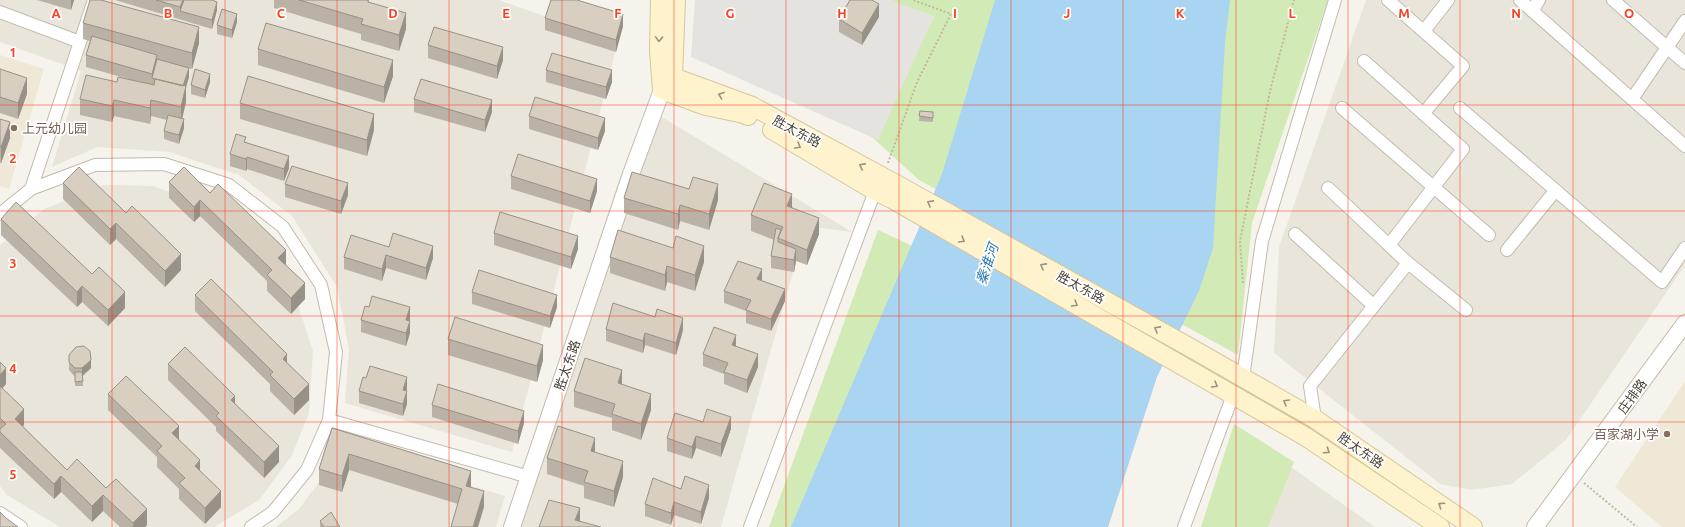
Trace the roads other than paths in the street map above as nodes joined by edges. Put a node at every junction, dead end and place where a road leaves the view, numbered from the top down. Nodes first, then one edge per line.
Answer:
1 (94, 0) edge
2 (660, 0) edge
3 (676, 0) edge
4 (1335, 0) edge
5 (1388, 0) edge
6 (1448, 0) edge
7 (1520, 0) edge
8 (1539, 0) edge
9 (1613, 0) edge
10 (1532, 10) junction
11 (0, 12) edge
12 (1685, 21) edge
13 (1424, 32) junction
14 (80, 42) junction
15 (1667, 47) junction
16 (1364, 61) dead end
17 (1685, 63) edge
18 (667, 84) junction
19 (1632, 99) junction
20 (1342, 108) dead end
21 (1460, 108) dead end
22 (1424, 114) junction
23 (1685, 146) edge
24 (1434, 187) junction
25 (887, 188) junction
26 (1328, 188) dead end
27 (31, 189) junction
28 (1555, 191) junction
29 (0, 214) edge
30 (1295, 234) dead end
31 (1489, 235) dead end
32 (1389, 245) junction
33 (1685, 248) edge
34 (1507, 250) dead end
35 (1408, 263) junction
36 (1374, 306) junction
37 (1466, 310) dead end
38 (1685, 323) edge
39 (1243, 378) junction
40 (1233, 395) junction
41 (1316, 419) junction
42 (329, 420) junction
43 (529, 477) junction
44 (0, 513) edge
45 (21, 527) edge
46 (251, 527) edge
47 (512, 527) edge
48 (750, 527) edge
49 (1184, 527) edge
50 (1440, 527) edge
51 (1473, 527) edge
52 (1536, 527) edge

1 - 14 street
2 -> 18 main road, 胜太东路
3 - 18 main road, 胜太东路
4 - 39 street
5 - 13 street
6 - 13 street
7 - 10 street
8 - 10 street
9 - 15 street
10 - 19 street
11 - 14 street
12 - 15 street
13 - 22 street
14 - 27 street
15 - 17 street
15 - 19 street
16 - 22 street
18 - 25 main road, 胜太东路
18 - 43 street, 胜太东路
19 - 23 street
20 - 24 street
21 - 28 street
22 - 24 street
24 - 31 street
24 - 32 street
39 -> 25 main road, 胜太东路
25 -> 40 main road, 胜太东路
25 - 48 street
26 - 32 street
27 - 29 street
27 - 42 street
28 - 33 street
28 - 34 street
30 - 36 street
32 - 35 street
35 - 36 street
35 - 37 street
36 - 41 street
38 - 52 street, 庄排路
41 -> 39 main road, 胜太东路
40 - 49 street
40 -> 50 main road, 胜太东路
51 -> 41 main road, 胜太东路
42 - 43 street
42 - 46 street
43 - 47 street, 胜太东路
44 - 45 street

